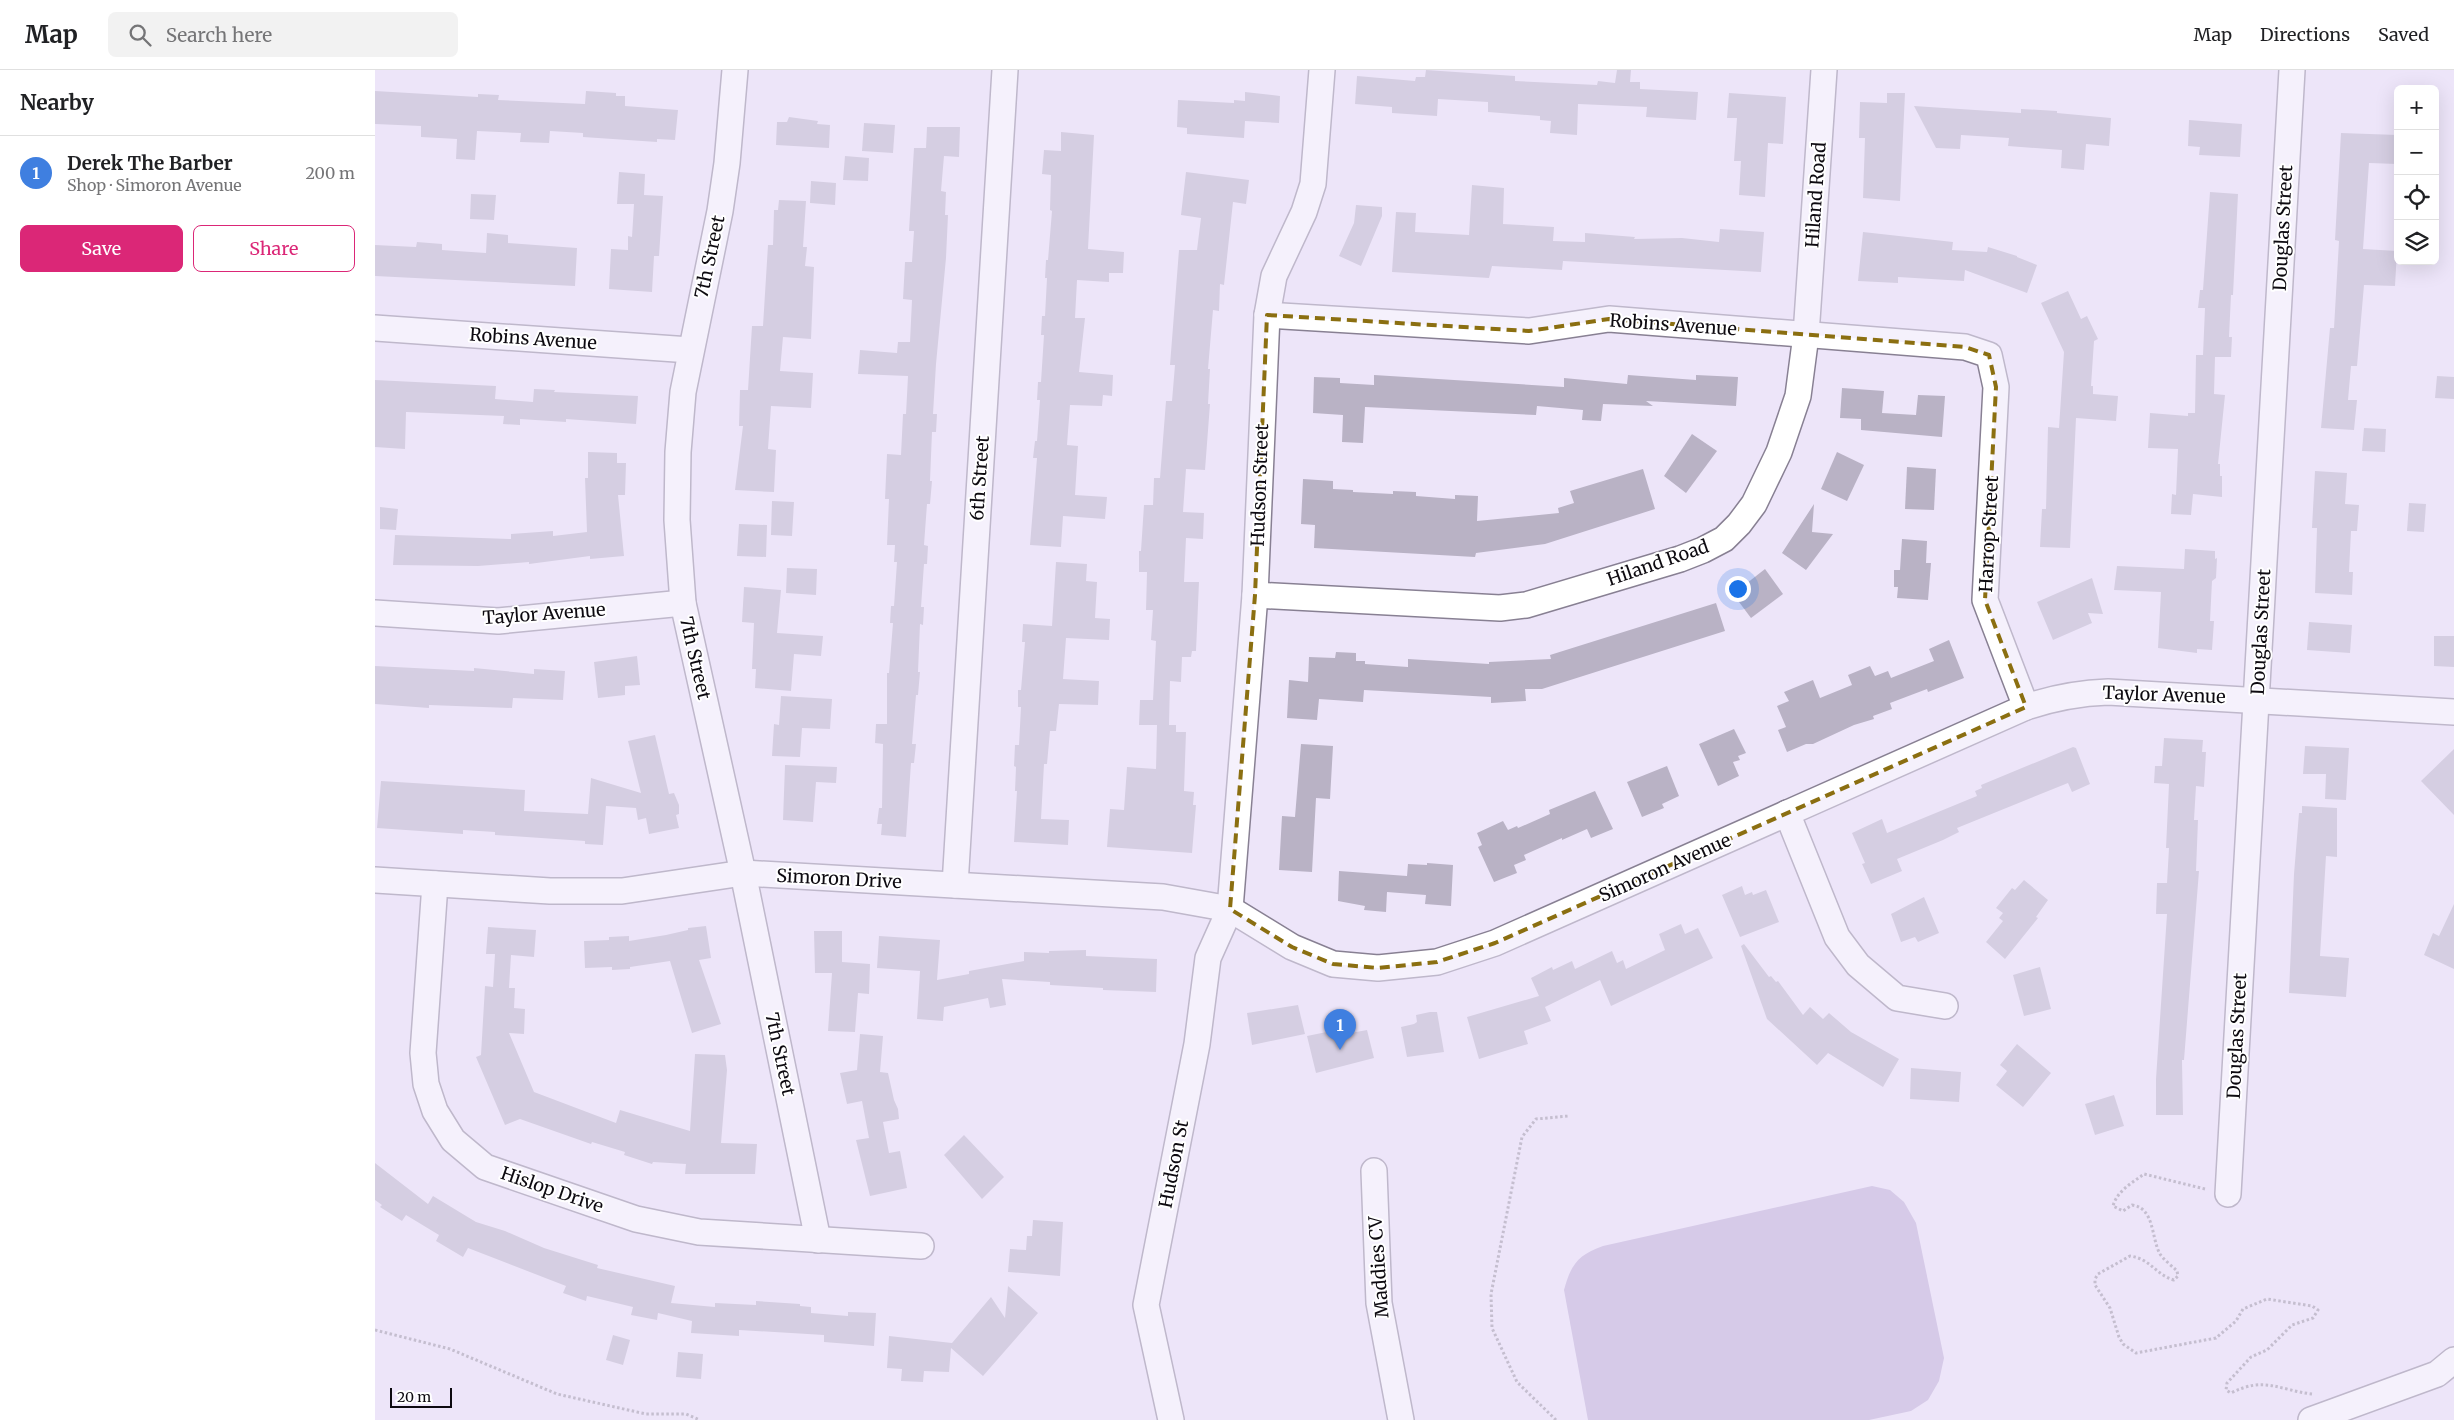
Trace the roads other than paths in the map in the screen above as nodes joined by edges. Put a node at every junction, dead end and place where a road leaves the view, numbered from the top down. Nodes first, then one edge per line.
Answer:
1 (735, 70) edge
2 (1005, 70) edge
3 (1322, 70) edge
4 (1824, 70) edge
5 (2292, 70) edge
6 (1267, 315) junction
7 (375, 328) edge
8 (1806, 334) junction
9 (690, 350) junction
10 (1989, 355) joint
11 (1255, 595) junction
12 (683, 603) junction
13 (375, 613) edge
14 (2257, 700) junction
15 (2026, 707) junction
16 (2454, 712) edge
17 (1787, 814) junction
18 (743, 873) junction
19 (375, 880) edge
20 (435, 884) junction
21 (955, 885) junction
22 (1230, 909) junction
23 (1292, 947) joint
24 (1945, 1006) dead end
25 (1374, 1171) dead end
26 (2228, 1194) road end
27 (818, 1240) junction
28 (921, 1246) dead end
29 (2454, 1360) edge
30 (1171, 1420) edge
31 (1401, 1420) edge
32 (2311, 1420) edge

1 - 9 street, 7th Street
2 - 21 street, 6th Street
3 - 6 street, Hudson Street
4 - 8 street, Hiland Road
5 - 14 street, Douglas Street
6 - 8 street, Robins Avenue
6 - 11 street, Hudson Street
7 - 9 street, Robins Avenue
8 - 10 street, Robins Avenue
8 - 11 street, Hiland Road
9 - 12 street, 7th Street
10 - 15 street, Harrop Street
11 - 22 street, Hudson Street
12 - 13 street, Taylor Avenue
12 - 18 street, 7th Street
14 - 15 street, Taylor Avenue
14 - 16 street, Taylor Avenue
14 - 26 street, Douglas Street
15 - 17 street, Simoron Avenue
17 - 23 street, Simoron Avenue
17 - 24 street
18 - 20 street, Simoron Drive
18 - 21 street, Simoron Drive
18 - 27 street, 7th Street
19 - 20 street, Simoron Drive
20 - 27 street, Hislop Drive
21 - 22 street, Simoron Drive
22 - 23 street, Simoron Drive
22 - 30 street, Hudson St
25 - 31 street, Maddies CV
27 - 28 street, Hislop Drive
29 - 32 street

